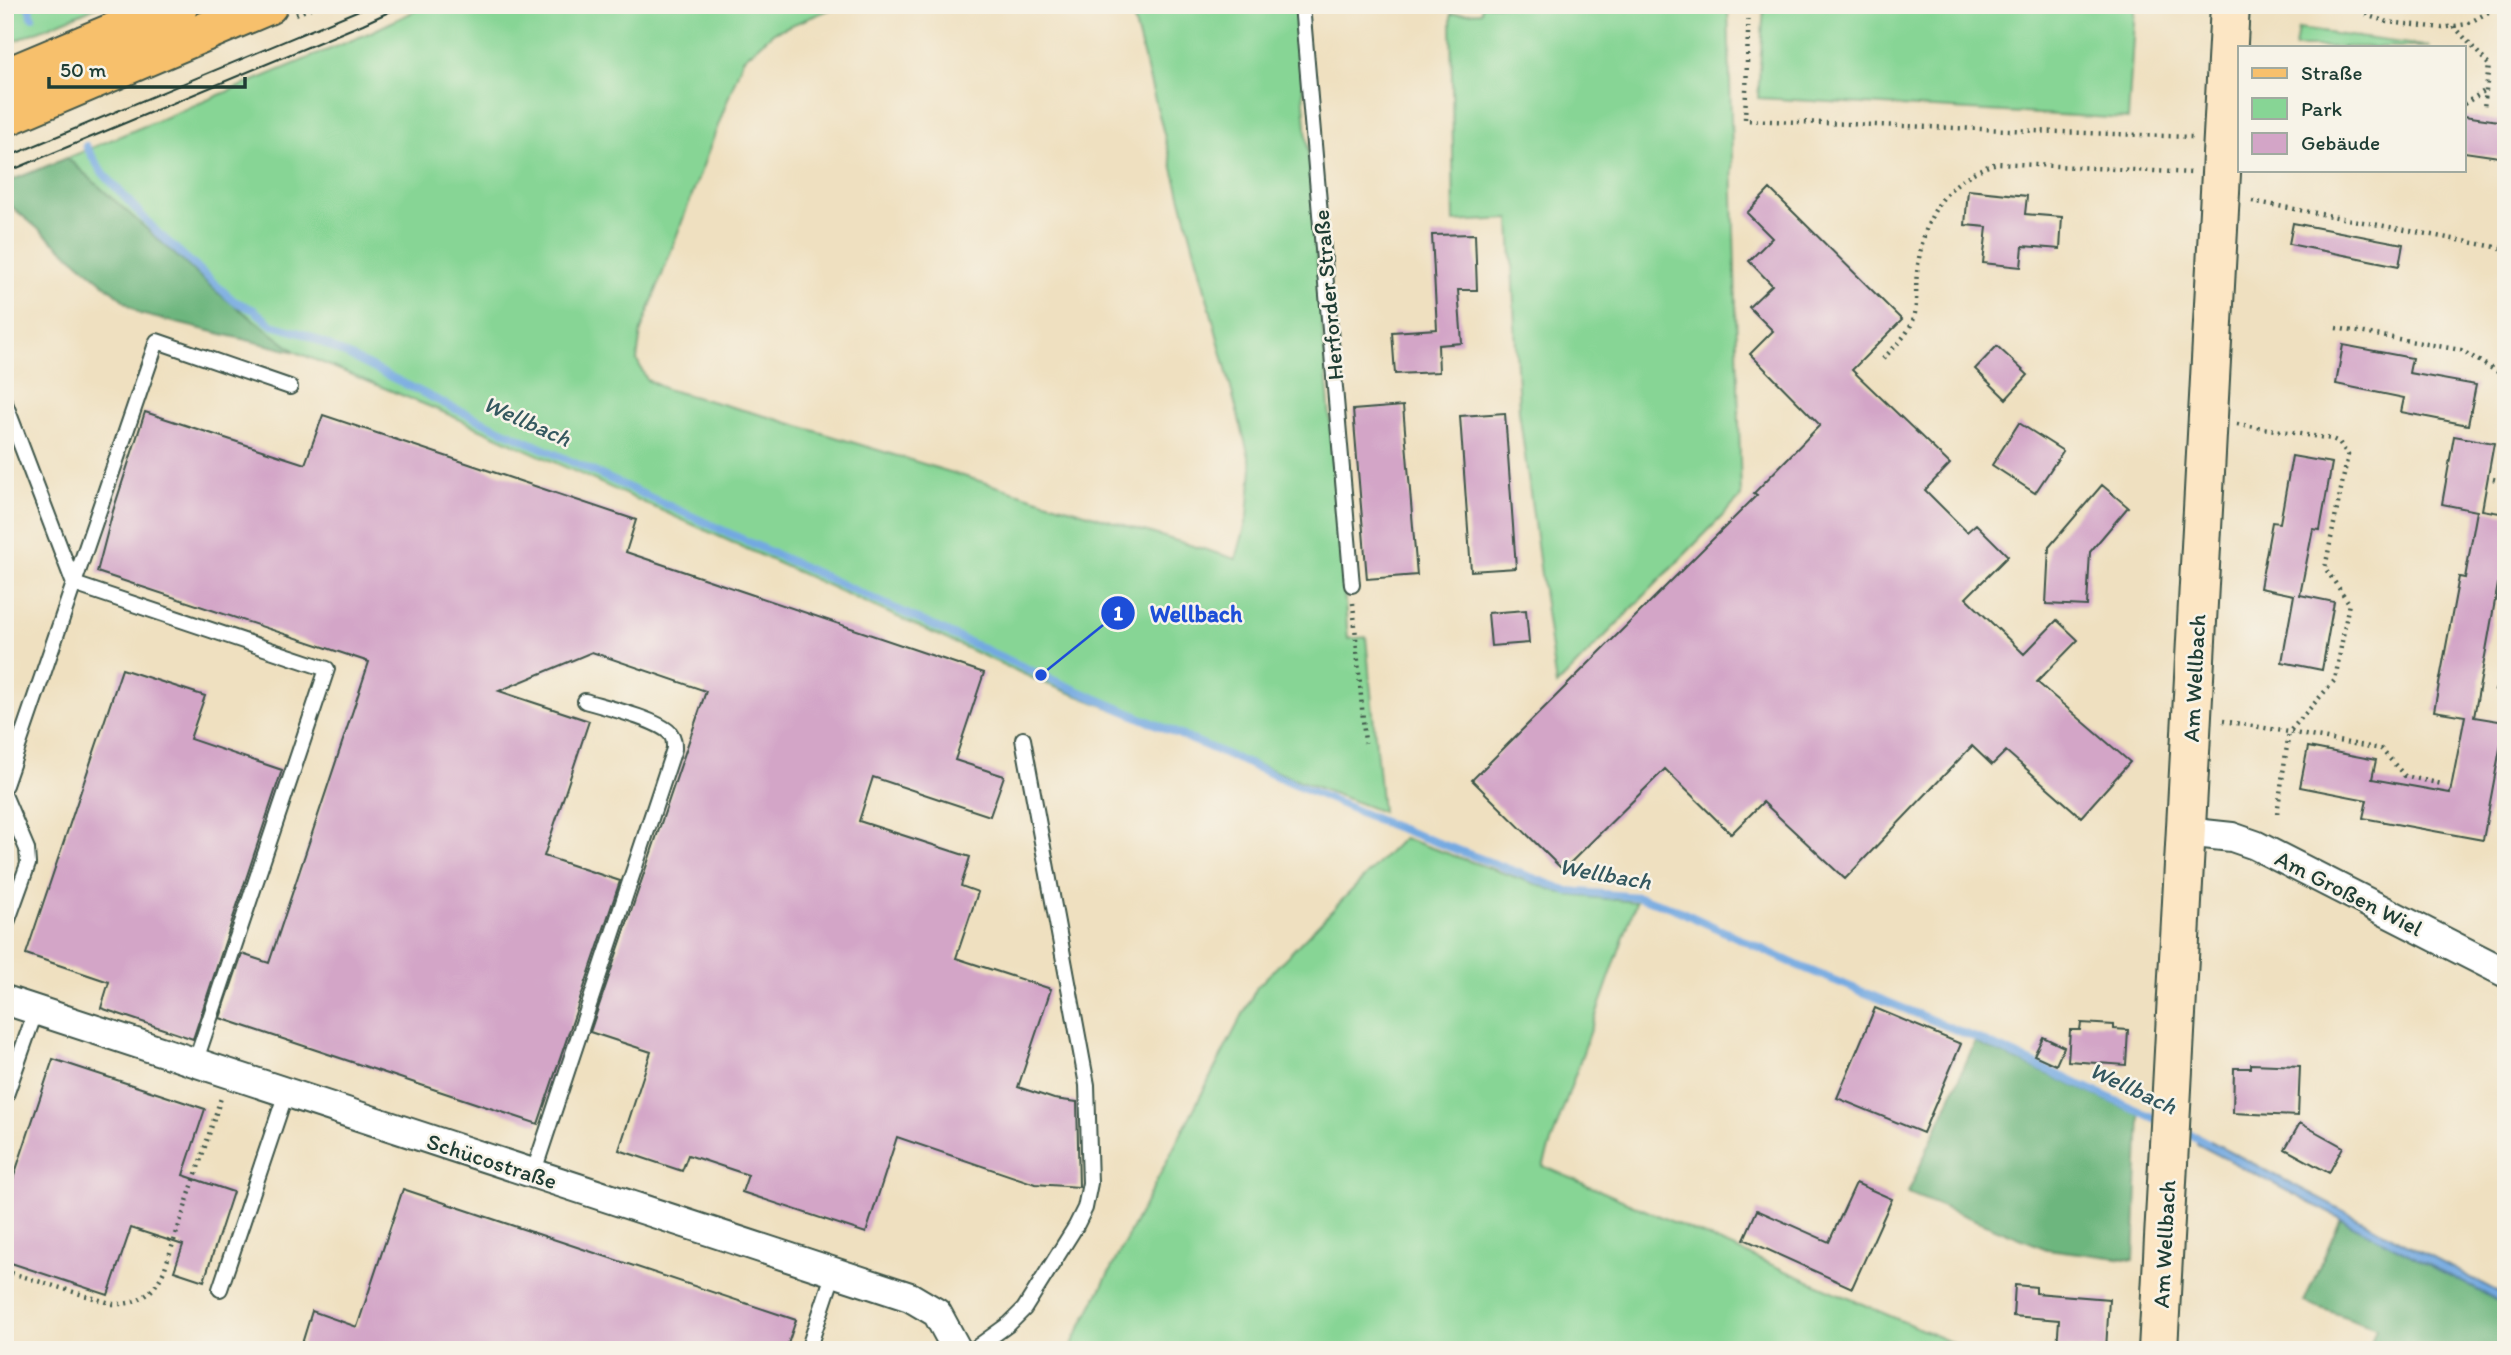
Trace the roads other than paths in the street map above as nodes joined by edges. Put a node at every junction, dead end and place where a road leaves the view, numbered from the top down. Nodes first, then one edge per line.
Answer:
1 (179, 5) edge
2 (268, 5) edge
3 (1302, 5) edge
4 (2230, 5) edge
5 (5, 78) edge
6 (5, 117) edge
7 (290, 387) dead end
8 (5, 403) edge
9 (74, 584) junction
10 (1352, 585) road end
11 (585, 701) dead end
12 (1023, 739) dead end
13 (5, 785) edge
14 (5, 797) edge
15 (2185, 832) junction
16 (5, 928) edge
17 (2506, 973) edge
18 (5, 1000) edge
19 (36, 1010) junction
20 (195, 1063) junction
21 (286, 1093) junction
22 (5, 1098) edge
23 (533, 1174) junction
24 (834, 1272) junction
25 (220, 1289) dead end
26 (808, 1350) edge
27 (957, 1350) edge
28 (973, 1350) edge
29 (2158, 1350) edge

1 - 5 main road
2 - 6 main road
3 - 10 lane, Herforder Straße
4 - 15 main road, Am Wellbach
7 - 9 lane
8 - 9 lane
9 - 13 lane
9 - 20 lane
11 - 23 lane
12 - 28 lane
14 - 16 lane
15 - 17 street, Am Großen Wiel
15 - 29 main road, Am Wellbach
18 - 19 street, Schücostraße
19 - 20 street, Schücostraße
19 - 22 lane
20 - 21 street, Schücostraße
21 - 23 street, Schücostraße
21 - 25 lane
23 - 24 street, Schücostraße
24 - 26 lane
24 - 27 street, Schücostraße

